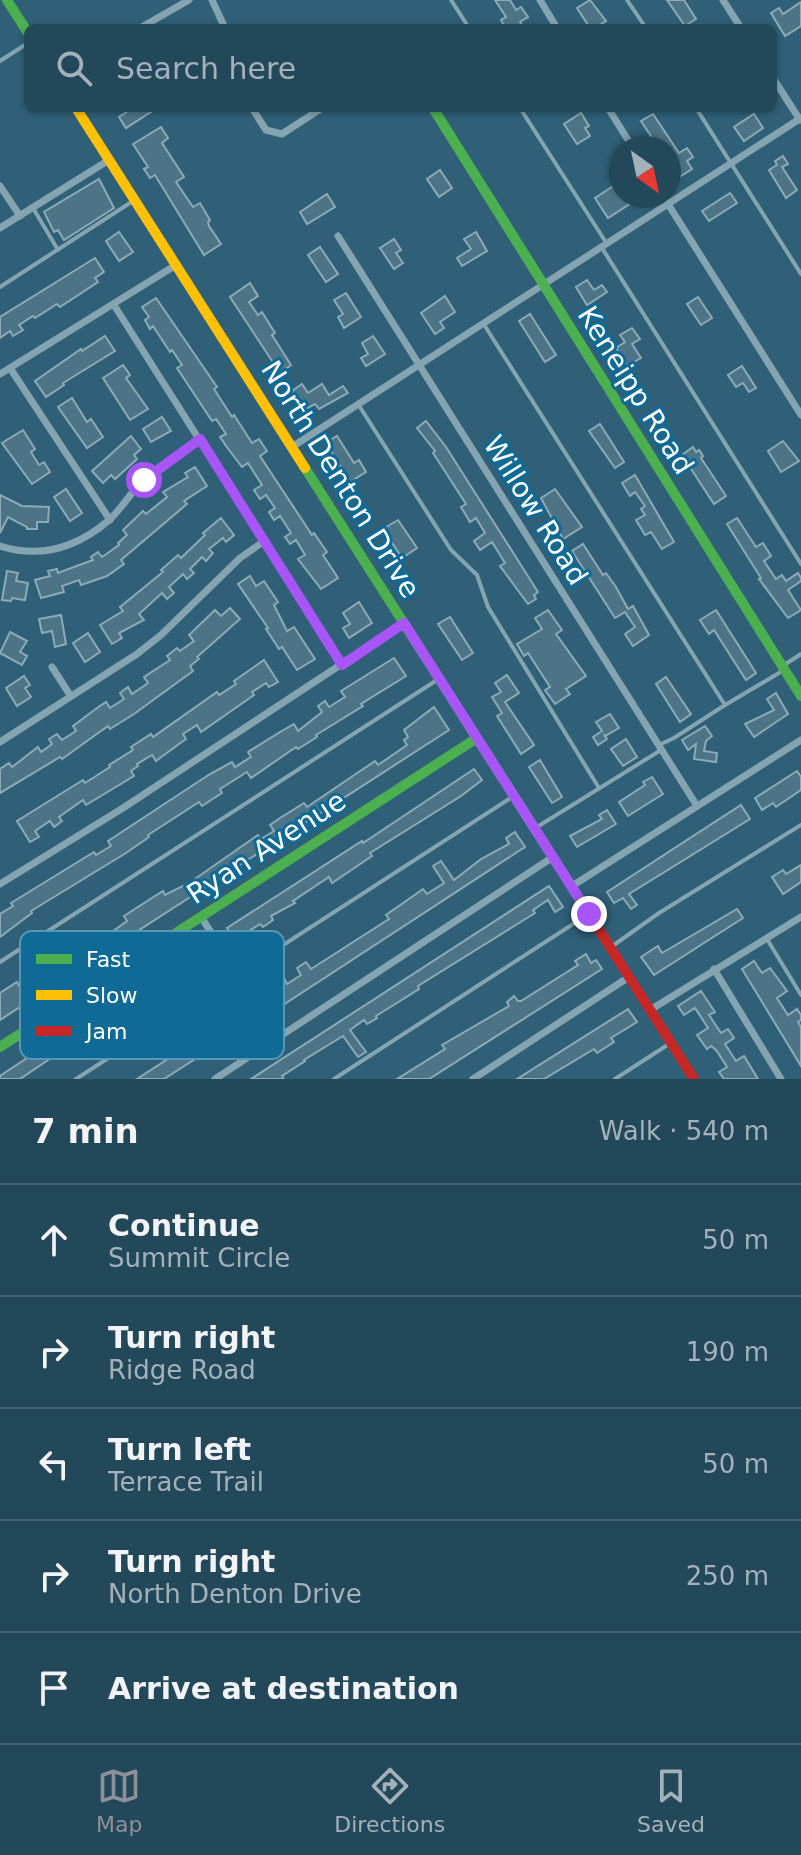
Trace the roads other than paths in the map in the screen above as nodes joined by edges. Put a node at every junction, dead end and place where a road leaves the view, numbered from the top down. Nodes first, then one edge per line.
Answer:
1 (7, 0) edge
2 (189, 0) edge
3 (212, 0) edge
4 (451, 0) edge
5 (627, 0) edge
6 (723, 0) edge
7 (544, 1) edge
8 (147, 24) edge
9 (223, 24) edge
10 (466, 24) edge
11 (555, 24) edge
12 (643, 24) edge
13 (738, 24) edge
14 (24, 27) edge
15 (24, 46) edge
16 (0, 61) edge
17 (777, 84) edge
18 (79, 112) edge
19 (255, 112) edge
20 (316, 112) edge
21 (435, 112) edge
22 (522, 112) edge
23 (610, 112) edge
24 (699, 112) edge
25 (800, 120) edge
26 (626, 136) edge
27 (109, 160) junction
28 (732, 163) junction
29 (0, 186) edge
30 (681, 196) edge
31 (135, 200) junction
32 (33, 208) junction
33 (662, 208) edge
34 (671, 208) edge
35 (20, 216) junction
36 (0, 228) edge
37 (338, 236) dead end
38 (604, 245) junction
39 (58, 250) junction
40 (176, 265) junction
41 (801, 274) edge
42 (542, 285) junction
43 (0, 287) edge
44 (114, 305) junction
45 (483, 323) junction
46 (419, 365) junction
47 (10, 368) junction
48 (0, 374) edge
49 (358, 404) junction
50 (801, 415) edge
51 (200, 439) junction
52 (292, 447) junction
53 (110, 520) junction
54 (263, 542) junction
55 (0, 546) edge
56 (801, 564) edge
57 (404, 623) junction
58 (801, 654) edge
59 (342, 665) junction
60 (52, 667) dead end
61 (783, 668) junction
62 (439, 679) junction
63 (70, 695) junction
64 (801, 696) edge
65 (725, 705) junction
66 (477, 738) junction
67 (801, 740) edge
68 (0, 742) edge
69 (659, 747) junction
70 (599, 788) junction
71 (514, 796) junction
72 (697, 806) junction
73 (801, 825) edge
74 (535, 828) junction
75 (553, 857) junction
76 (0, 884) edge
77 (572, 886) junction
78 (589, 914) junction
79 (201, 917) junction
80 (801, 917) edge
81 (48, 931) edge
82 (179, 931) edge
83 (210, 931) edge
84 (766, 938) junction
85 (284, 945) edge
86 (610, 947) junction
87 (20, 949) edge
88 (0, 962) edge
89 (714, 969) junction
90 (629, 977) junction
91 (801, 995) edge
92 (650, 1010) junction
93 (20, 1034) edge
94 (284, 1035) edge
95 (671, 1043) junction
96 (0, 1047) edge
97 (107, 1059) edge
98 (247, 1059) edge
99 (76, 1079) edge
100 (215, 1079) edge
101 (334, 1079) edge
102 (473, 1079) edge
103 (615, 1079) edge
104 (694, 1079) edge
105 (781, 1079) edge

1 - 14 street
2 - 8 street
3 - 9 street
4 - 10 lane
5 - 12 lane
6 - 13 street
7 - 11 street
15 - 16 lane
17 - 25 street
18 - 27 street, North Denton Drive
19 - 20 street
21 - 42 street, Keneipp Road
22 - 38 lane
23 - 26 street
24 - 28 lane
25 - 28 street
27 - 31 street, North Denton Drive
27 - 32 street
28 - 30 street
28 - 41 lane
29 - 35 street
31 - 39 lane
31 - 40 street, North Denton Drive
32 - 35 street
32 - 39 lane
33 - 38 street
34 - 50 street
35 - 36 street
37 - 46 street, Willow Road
38 - 42 street
38 - 56 lane
39 - 43 lane
40 - 44 street
40 - 52 street, North Denton Drive
42 - 45 street
42 - 61 street, Keneipp Road
44 - 47 street
44 - 51 street
45 - 46 street
45 - 65 lane
46 - 49 street
46 - 69 street, Willow Road
47 - 48 street
47 - 53 street
49 - 52 street
49 - 70 lane
51 - 53 street
51 - 54 street
52 - 57 street, North Denton Drive
53 - 55 street
54 - 59 street
54 - 63 street
57 - 59 street
57 - 62 street, North Denton Drive
58 - 61 lane
59 - 76 street
60 - 63 street
61 - 64 street, Keneipp Road
61 - 65 lane
62 - 66 street, North Denton Drive
62 - 81 lane
63 - 68 street
65 - 69 lane
66 - 71 street, North Denton Drive
66 - 79 street, Ryan Avenue
67 - 72 street
69 - 70 lane
69 - 72 street, Willow Road
70 - 74 lane
71 - 74 street, North Denton Drive
71 - 85 lane
72 - 77 street
73 - 86 lane
74 - 75 street, North Denton Drive
75 - 77 street, North Denton Drive
75 - 94 street
77 - 78 street, North Denton Drive
78 - 86 street, North Denton Drive
78 - 101 lane
79 - 82 street, Ryan Avenue
79 - 83 street
80 - 84 street
84 - 89 street
84 - 91 lane
86 - 90 street, North Denton Drive
87 - 88 lane
89 - 92 street
89 - 105 street
90 - 92 street, North Denton Drive
90 - 102 street
92 - 95 street, North Denton Drive
93 - 96 street, Ryan Avenue
95 - 103 lane
95 - 104 street, North Denton Drive
97 - 99 lane
98 - 100 street

